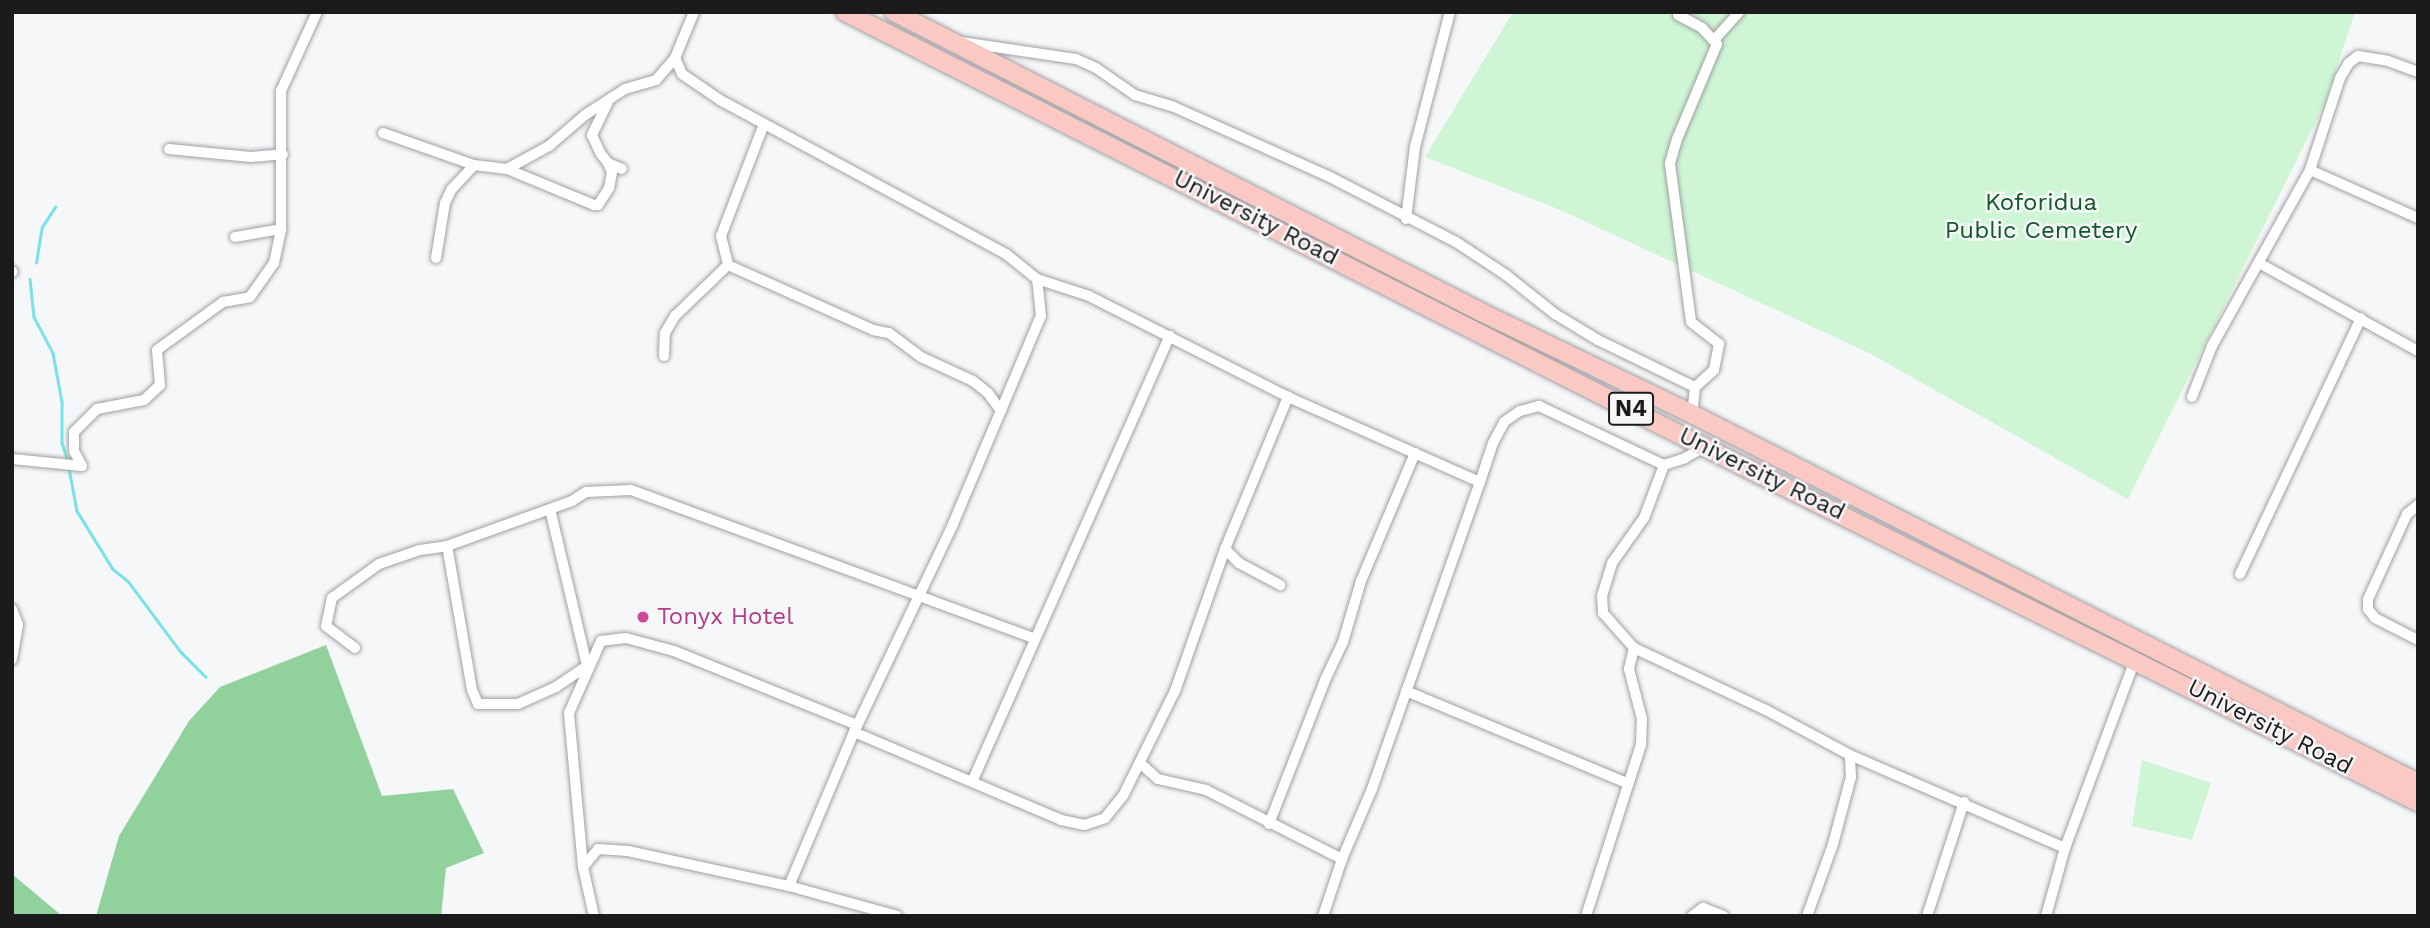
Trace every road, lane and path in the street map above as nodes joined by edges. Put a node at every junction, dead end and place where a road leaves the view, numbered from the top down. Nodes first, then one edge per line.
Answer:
1 (317, 12) edge
2 (694, 12) edge
3 (845, 12) edge
4 (894, 12) edge
5 (1450, 12) edge
6 (1739, 12) edge
7 (1678, 15) dead end
8 (1715, 39) junction
9 (954, 41) junction
10 (675, 58) junction
11 (2418, 72) edge
12 (610, 98) junction
13 (585, 115) junction
14 (764, 124) junction
15 (383, 133) dead end
16 (592, 135) junction
17 (169, 149) dead end
18 (283, 154) junction
19 (608, 163) junction
20 (474, 165) junction
21 (507, 169) junction
22 (622, 169) dead end
23 (2310, 170) junction
24 (2418, 218) edge
25 (1406, 219) junction
26 (281, 229) junction
27 (235, 237) dead end
28 (436, 258) dead end
29 (2259, 263) junction
30 (728, 265) junction
31 (1037, 279) junction
32 (2361, 318) junction
33 (1170, 335) junction
34 (2418, 351) edge
35 (664, 356) dead end
36 (1695, 387) junction
37 (1288, 397) junction
38 (2192, 397) dead end
39 (1001, 411) junction
40 (1692, 414) junction
41 (1704, 447) junction
42 (1415, 453) junction
43 (12, 459) edge
44 (1664, 465) junction
45 (1480, 482) junction
46 (2418, 505) edge
47 (550, 509) junction
48 (447, 546) junction
49 (1225, 549) junction
50 (2240, 573) dead end
51 (1280, 585) dead end
52 (917, 597) junction
53 (12, 609) edge
54 (1034, 639) junction
55 (2418, 640) edge
56 (355, 648) dead end
57 (1634, 648) junction
58 (12, 659) edge
59 (2135, 660) junction
60 (587, 666) junction
61 (1406, 691) junction
62 (855, 729) junction
63 (1850, 755) junction
64 (1140, 763) junction
65 (972, 782) junction
66 (1627, 783) junction
67 (2418, 783) edge
68 (1964, 802) junction
69 (2418, 802) edge
70 (1269, 824) junction
71 (2065, 848) junction
72 (1342, 859) junction
73 (583, 867) junction
74 (789, 886) junction
75 (594, 916) edge
76 (897, 916) edge
77 (1323, 916) edge
78 (1586, 916) edge
79 (1692, 916) edge
80 (1724, 916) edge
81 (1807, 916) edge
82 (1927, 916) edge
83 (2046, 916) edge

1 - 18 street
2 - 10 street
3 - 41 highway, University Road / N4
4 - 9 highway, University Road / N4
5 - 25 street
6 - 8 street
7 - 8 street
8 - 36 street
9 - 25 street
9 - 40 highway, University Road / N4
10 - 12 street
10 - 14 street
11 - 23 street
12 - 13 street
12 - 16 street
13 - 16 street
13 - 21 street
14 - 30 street
14 - 31 street
15 - 20 street
16 - 19 street
17 - 18 street
18 - 26 street
19 - 21 street
19 - 22 street
20 - 21 street
20 - 28 street
23 - 24 street
23 - 29 street
25 - 36 street
26 - 27 street
26 - 43 street
29 - 32 street
29 - 38 street
30 - 35 street
30 - 39 street
31 - 33 street
31 - 39 street
32 - 34 street
32 - 50 street
33 - 37 street
33 - 54 street
36 - 40 street
37 - 42 street
37 - 49 street
39 - 52 street
40 - 67 highway, University Road / N4
41 - 44 street
41 - 59 highway, University Road / N4
42 - 45 street
42 - 70 street
44 - 45 street
44 - 57 street
45 - 61 street
46 - 55 street
47 - 48 street
47 - 52 street
47 - 60 street
48 - 56 street
48 - 60 street
49 - 51 street
49 - 64 street
52 - 54 street
52 - 62 street
53 - 58 street
54 - 65 street
57 - 63 street
57 - 66 street
59 - 69 highway, University Road / N4
59 - 71 street
60 - 62 street
60 - 73 street
61 - 66 street
61 - 72 street
62 - 65 street
62 - 74 street
63 - 68 street
63 - 81 street
64 - 65 street
64 - 70 street
66 - 78 street
68 - 71 street
68 - 82 street
70 - 72 street
71 - 83 street
72 - 77 street
73 - 74 street
73 - 75 street
74 - 76 street
79 - 80 street

